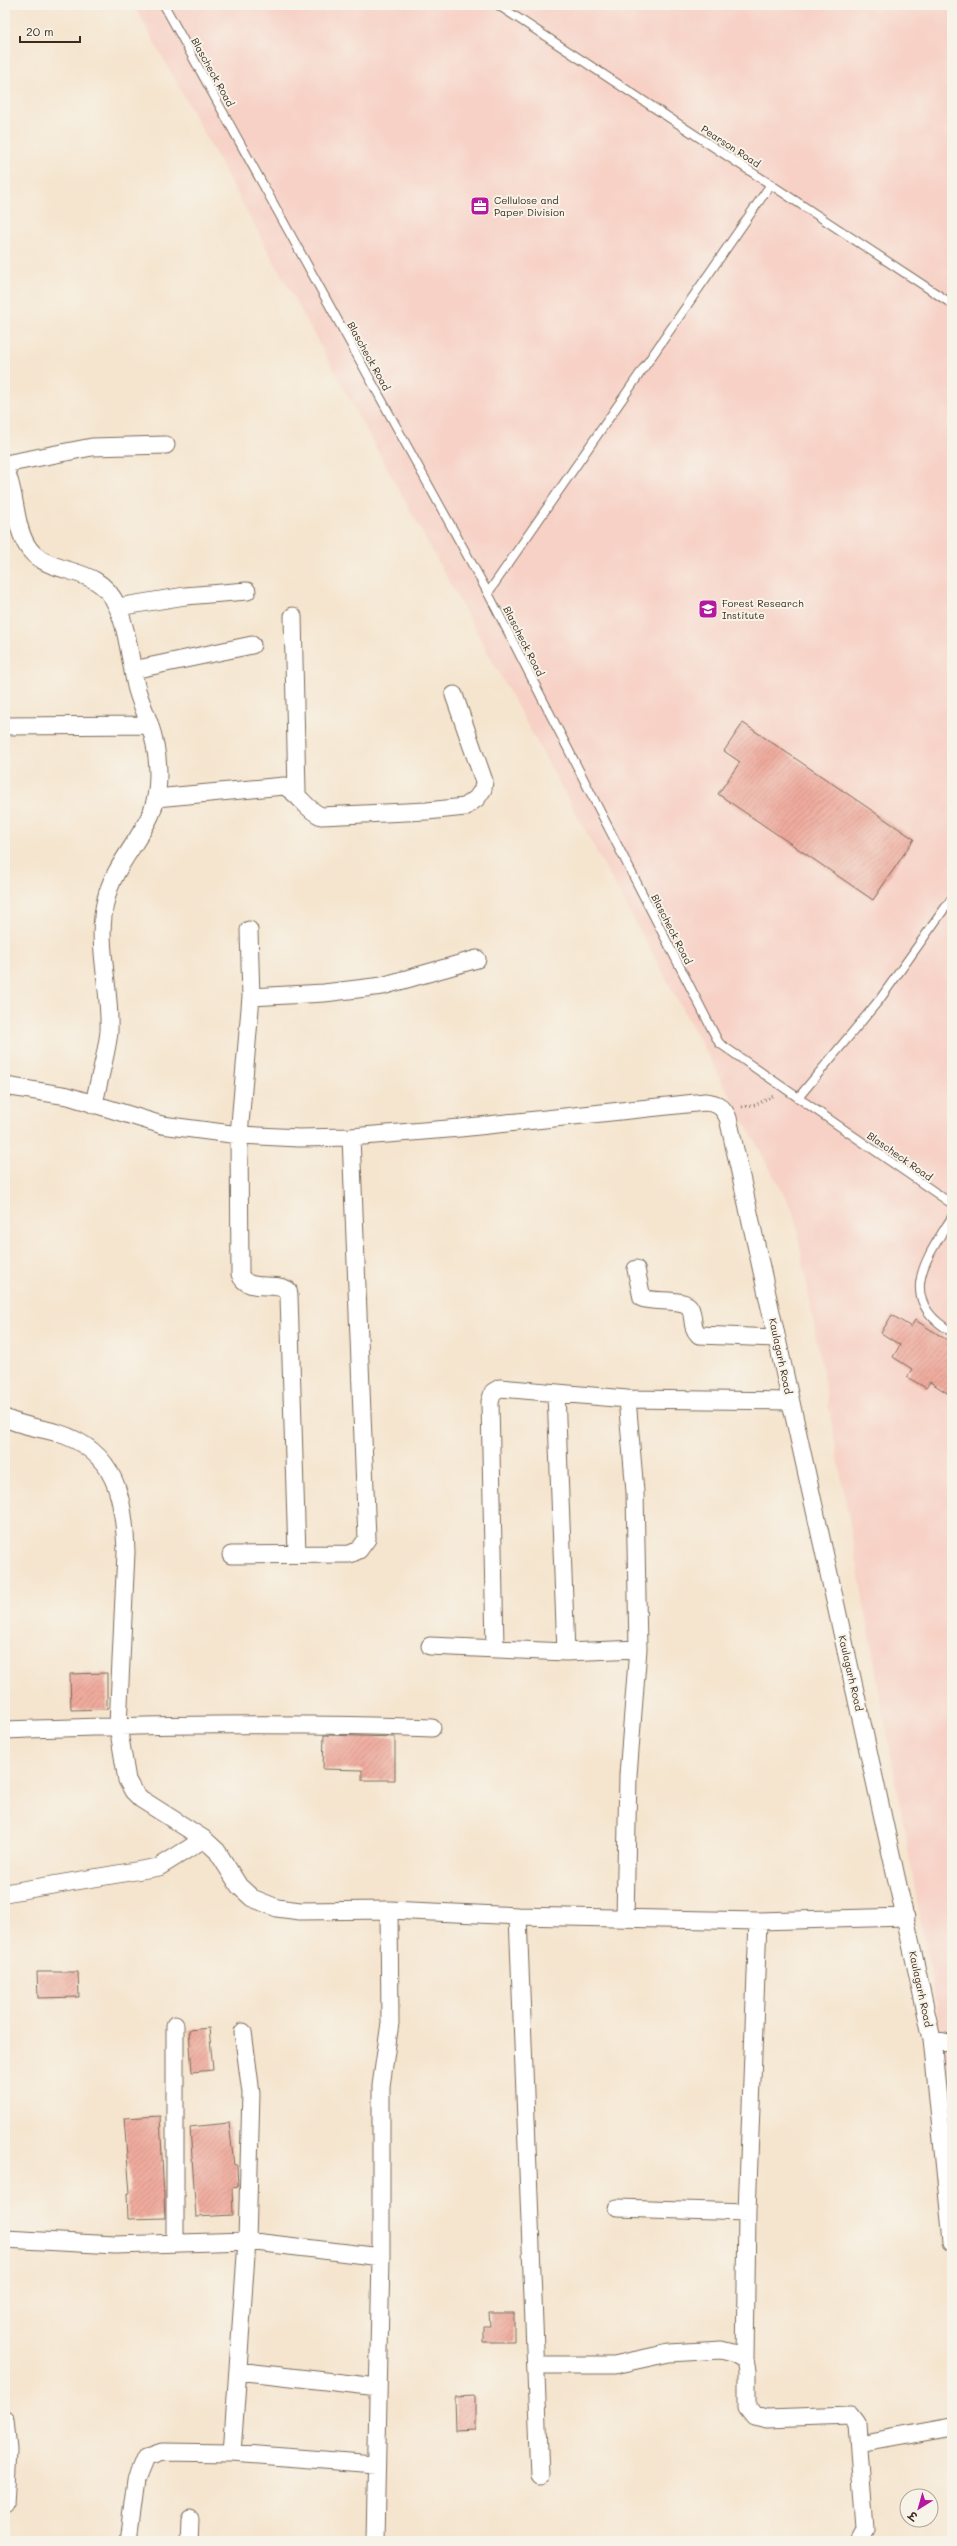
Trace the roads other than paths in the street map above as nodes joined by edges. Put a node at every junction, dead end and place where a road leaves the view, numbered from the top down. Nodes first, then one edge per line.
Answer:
1 (164, 5) edge
2 (498, 5) edge
3 (771, 184) junction
4 (952, 304) edge
5 (166, 445) dead end
6 (5, 464) edge
7 (5, 468) edge
8 (247, 591) dead end
9 (488, 593) junction
10 (118, 607) junction
11 (293, 616) dead end
12 (252, 645) dead end
13 (133, 670) junction
14 (454, 695) dead end
15 (150, 725) junction
16 (5, 726) edge
17 (297, 792) junction
18 (156, 798) junction
19 (952, 898) edge
20 (249, 930) dead end
21 (477, 959) dead end
22 (251, 997) junction
23 (5, 1086) edge
24 (798, 1098) junction
25 (94, 1105) junction
26 (239, 1136) junction
27 (351, 1137) junction
28 (952, 1204) edge
29 (952, 1217) edge
30 (636, 1269) dead end
31 (952, 1332) edge
32 (777, 1338) junction
33 (556, 1393) junction
34 (627, 1399) junction
35 (790, 1401) junction
36 (5, 1418) edge
37 (297, 1554) junction
38 (231, 1555) dead end
39 (430, 1646) dead end
40 (495, 1647) junction
41 (638, 1649) junction
42 (566, 1652) junction
43 (118, 1726) junction
44 (432, 1728) dead end
45 (5, 1730) edge
46 (204, 1839) junction
47 (5, 1893) edge
48 (389, 1910) junction
49 (518, 1916) junction
50 (906, 1917) junction
51 (625, 1918) junction
52 (758, 1921) junction
53 (175, 2025) dead end
54 (243, 2032) dead end
55 (932, 2039) junction
56 (952, 2044) edge
57 (617, 2208) dead end
58 (747, 2212) junction
59 (5, 2238) edge
60 (247, 2240) junction
61 (952, 2241) edge
62 (175, 2242) junction
63 (381, 2257) junction
64 (745, 2360) junction
65 (536, 2365) junction
66 (238, 2371) junction
67 (378, 2387) junction
68 (5, 2420) edge
69 (952, 2427) edge
70 (859, 2444) junction
71 (232, 2453) junction
72 (375, 2464) junction
73 (540, 2476) dead end
74 (5, 2505) edge
75 (190, 2520) dead end
76 (128, 2541) edge
77 (189, 2541) edge
78 (375, 2541) edge
79 (859, 2541) edge

1 - 9 lane, Blascheck Road
2 - 3 lane, Pearson Road
3 - 4 lane, Pearson Road
3 - 9 lane
5 - 6 street
7 - 10 street
8 - 10 street
9 - 24 lane, Blascheck Road
10 - 13 street
11 - 17 street
12 - 13 street
13 - 15 street
14 - 17 street
15 - 16 street
15 - 18 street
17 - 18 street
18 - 25 street
19 - 24 lane
20 - 22 street
21 - 22 street
22 - 26 street
23 - 25 street
24 - 28 lane, Blascheck Road
25 - 26 street
26 - 27 street
26 - 37 street
27 - 32 street, Kaulagarh Road
27 - 37 street
29 - 31 lane
30 - 32 street
32 - 35 street, Kaulagarh Road
33 - 34 street
33 - 40 street
33 - 42 street
34 - 35 street
34 - 41 street
35 - 50 street, Kaulagarh Road
36 - 43 street
37 - 38 street
39 - 40 street
40 - 42 street
41 - 42 street
41 - 51 street
43 - 44 street
43 - 45 street
43 - 46 street
46 - 47 street
46 - 48 street
48 - 49 street
48 - 63 street
49 - 51 street
49 - 65 street
50 - 52 street
50 - 55 street, Kaulagarh Road
51 - 52 street
52 - 58 street
53 - 62 street
54 - 60 street
55 - 56 street
55 - 61 street, Kaulagarh Road
57 - 58 street
58 - 64 street
59 - 62 street
60 - 62 street
60 - 63 street
60 - 66 street
63 - 67 street
64 - 65 street
64 - 70 street
65 - 73 street
66 - 67 street
66 - 71 street
67 - 72 street
68 - 74 street
69 - 70 street
70 - 79 street
71 - 72 street
71 - 76 street
72 - 78 street
75 - 77 street

